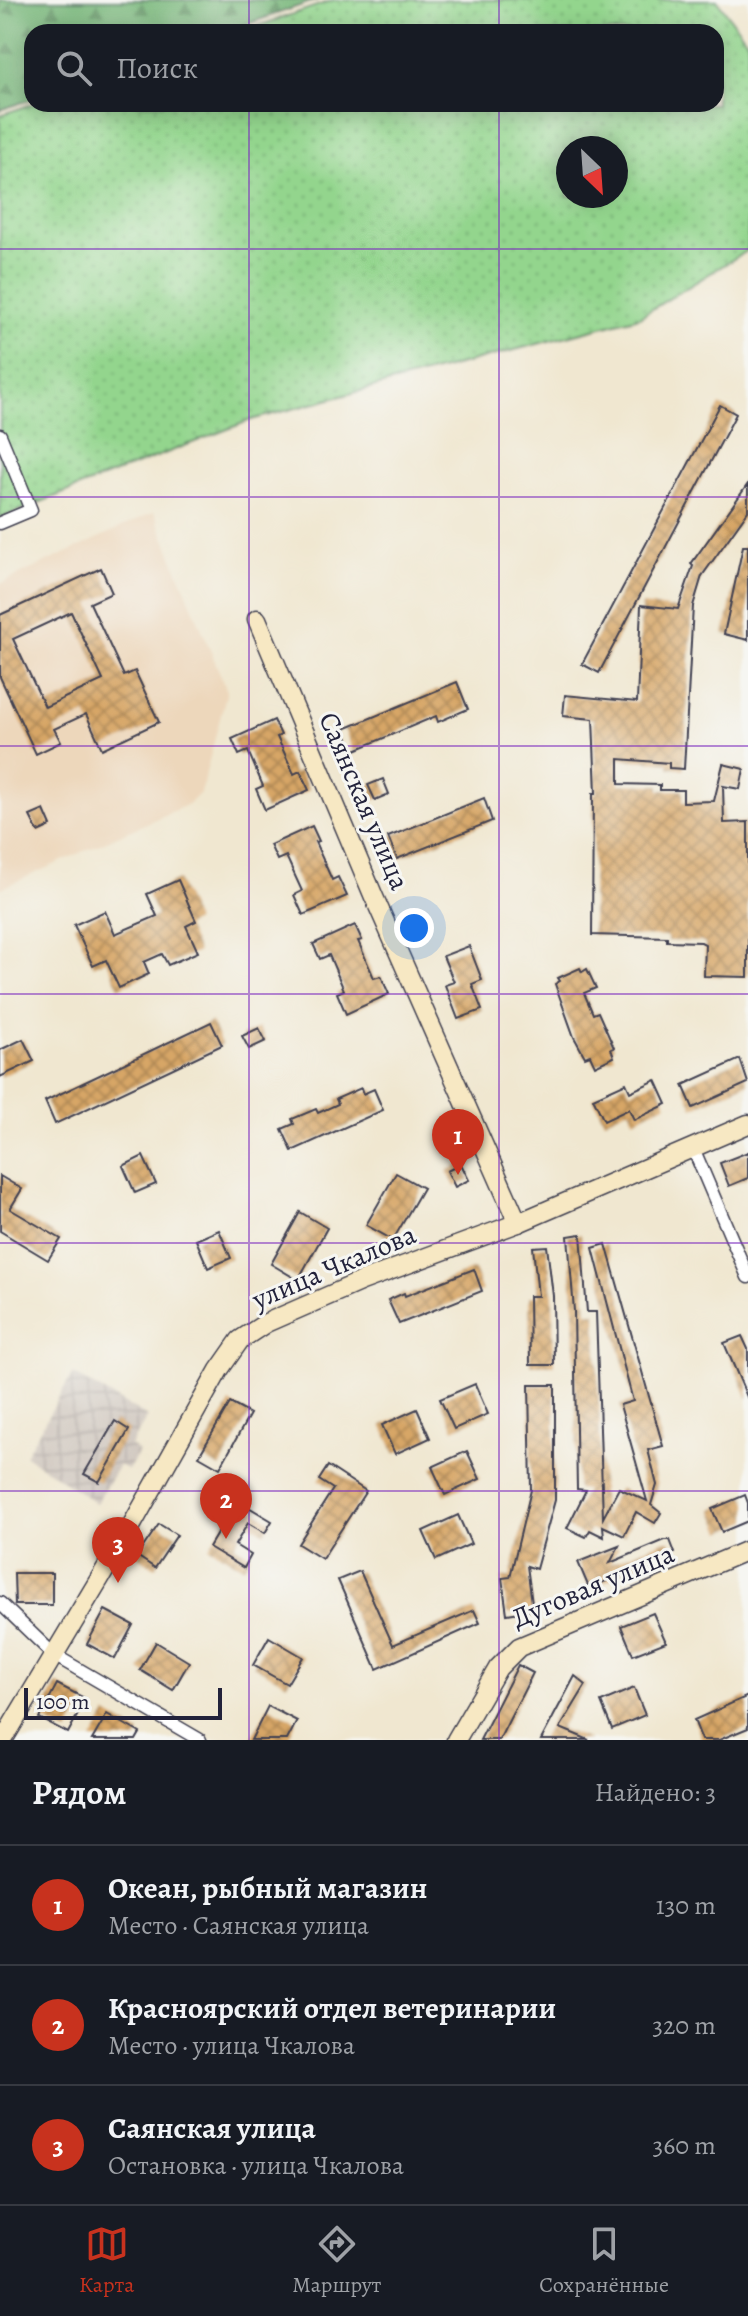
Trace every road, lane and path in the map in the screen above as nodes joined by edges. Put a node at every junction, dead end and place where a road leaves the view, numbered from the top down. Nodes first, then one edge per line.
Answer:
1 (0, 435) edge
2 (0, 523) edge
3 (257, 619) dead end
4 (748, 1124) edge
5 (693, 1148) junction
6 (518, 1223) junction
7 (748, 1277) edge
8 (748, 1550) edge
9 (0, 1603) edge
10 (54, 1655) junction
11 (3, 1740) edge
12 (200, 1740) edge
13 (456, 1740) edge

1 - 2 street
3 - 6 main road, Саянская улица
4 - 5 main road, улица Чкалова
5 - 6 main road, улица Чкалова
5 - 7 street
6 - 10 main road, улица Чкалова
8 - 13 main road, Дуговая улица
9 - 10 street
10 - 11 main road, улица Чкалова
10 - 12 street

